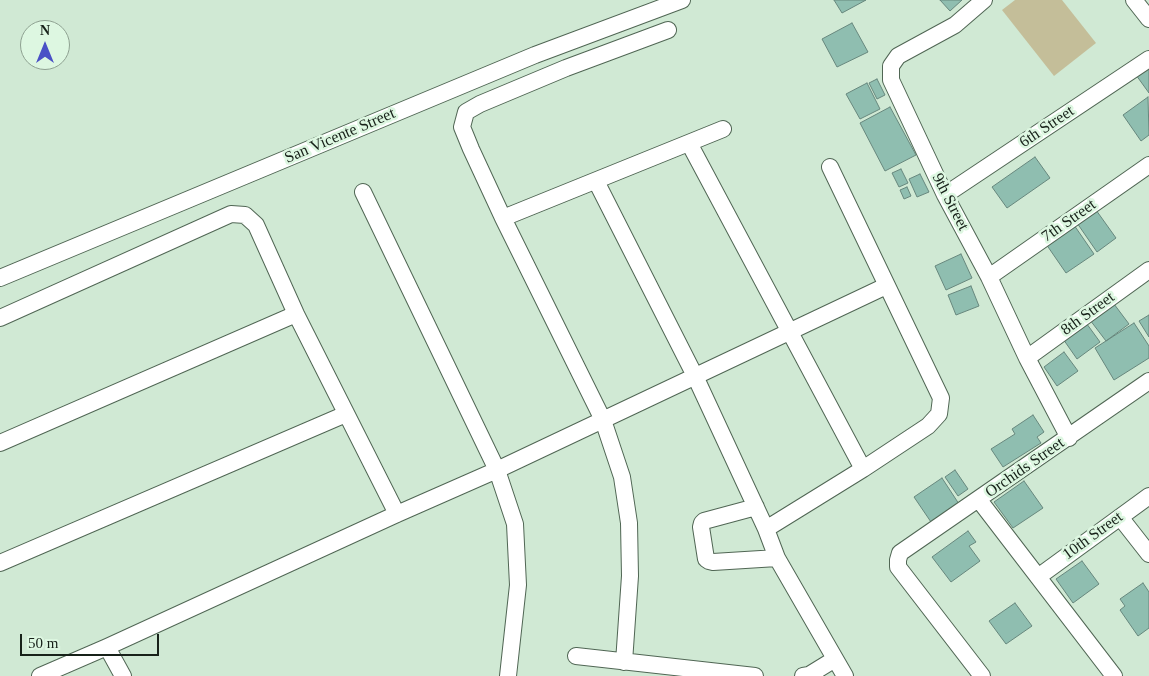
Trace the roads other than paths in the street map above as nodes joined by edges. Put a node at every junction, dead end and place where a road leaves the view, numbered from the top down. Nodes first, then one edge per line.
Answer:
1 (682, 0) edge
2 (984, 0) edge
3 (1134, 0) edge
4 (1149, 18) edge
5 (668, 30) dead end
6 (1149, 59) edge
7 (723, 129) dead end
8 (689, 143) junction
9 (1149, 165) edge
10 (830, 166) dead end
11 (596, 181) junction
12 (364, 192) dead end
13 (945, 195) junction
14 (503, 218) junction
15 (1149, 270) edge
16 (989, 277) junction
17 (0, 278) edge
18 (886, 286) junction
19 (296, 314) junction
20 (0, 318) edge
21 (790, 331) junction
22 (1027, 358) junction
23 (695, 376) junction
24 (1149, 381) edge
25 (346, 414) junction
26 (603, 420) junction
27 (1068, 438) junction
28 (0, 443) edge
29 (863, 469) junction
30 (497, 470) junction
31 (1149, 496) edge
32 (979, 500) junction
33 (756, 507) junction
34 (397, 514) junction
35 (1120, 517) junction
36 (766, 529) junction
37 (1149, 554) edge
38 (777, 558) junction
39 (0, 562) edge
40 (1038, 577) junction
41 (107, 647) junction
42 (576, 656) dead end
43 (835, 660) junction
44 (624, 662) junction
45 (40, 676) edge
46 (123, 676) edge
47 (508, 676) edge
48 (755, 676) edge
49 (803, 676) edge
50 (845, 676) edge
51 (982, 676) edge
52 (1114, 676) edge

1 - 17 street, San Vicente Street
2 - 13 street, 9th Street
3 - 4 street
5 - 14 street
6 - 13 street, 6th Street
7 - 8 street
8 - 11 street
8 - 21 street
9 - 16 street, 7th Street
10 - 18 street
11 - 14 street
11 - 23 street
12 - 30 street
13 - 16 street, 9th Street
14 - 26 street
15 - 22 street, 8th Street
16 - 22 street, 9th Street
18 - 21 street
18 - 29 street
19 - 20 street
19 - 25 street
19 - 28 street
21 - 23 street
21 - 29 street
22 - 27 street, 9th Street
23 - 26 street
23 - 33 street
24 - 27 street, Orchids Street
25 - 34 street
25 - 39 street
26 - 30 street
26 - 44 street
27 - 32 street, Orchids Street
29 - 36 street
30 - 34 street
30 - 47 street
31 - 35 street, 10th Street
32 - 40 street
32 - 51 street, Orchids Street
33 - 36 street
33 - 38 street
34 - 41 street
35 - 37 street
35 - 40 street, 10th Street
36 - 38 street
38 - 43 street
40 - 52 street
41 - 45 street
41 - 46 street
42 - 44 street
43 - 49 street
43 - 50 street
44 - 48 street

